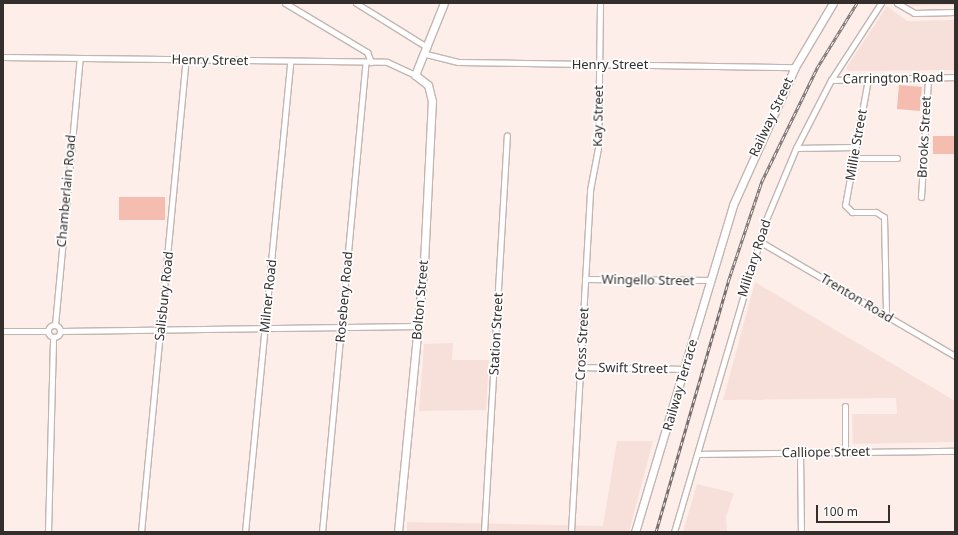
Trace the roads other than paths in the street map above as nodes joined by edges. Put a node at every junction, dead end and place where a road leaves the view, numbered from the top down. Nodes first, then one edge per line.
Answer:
1 (285, 3) edge
2 (356, 3) edge
3 (444, 3) edge
4 (600, 3) edge
5 (833, 3) edge
6 (881, 3) edge
7 (897, 3) edge
8 (955, 12) edge
9 (3, 57) edge
10 (424, 57) junction
11 (80, 58) junction
12 (186, 60) junction
13 (290, 61) junction
14 (369, 62) junction
15 (599, 64) junction
16 (795, 66) junction
17 (415, 75) junction
18 (955, 77) edge
19 (928, 78) junction
20 (868, 79) junction
21 (831, 80) junction
22 (507, 136) dead end
23 (855, 147) junction
24 (796, 148) junction
25 (596, 157) joint
26 (853, 158) junction
27 (896, 158) dead end
28 (921, 197) dead end
29 (723, 238) joint
30 (759, 241) junction
31 (585, 279) junction
32 (710, 280) junction
33 (886, 313) junction
34 (55, 324) junction
35 (418, 326) junction
36 (265, 328) junction
37 (341, 328) junction
38 (160, 329) junction
39 (3, 331) edge
40 (48, 331) junction
41 (61, 331) junction
42 (53, 337) junction
43 (955, 356) edge
44 (580, 367) junction
45 (685, 369) junction
46 (845, 406) dead end
47 (955, 451) edge
48 (845, 452) junction
49 (800, 453) junction
50 (697, 454) junction
51 (48, 532) edge
52 (141, 532) edge
53 (245, 532) edge
54 (322, 532) edge
55 (398, 532) edge
56 (484, 532) edge
57 (571, 532) edge
58 (635, 532) edge
59 (674, 532) edge
60 (801, 532) edge

1 - 14 street
2 - 10 street, Henry Street
3 - 10 main road
4 - 15 street, Kay Street
5 - 16 main road, Railway Street
6 - 21 street, Military Road
7 - 8 street
9 - 11 street, Henry Street
10 - 15 street, Henry Street
10 - 17 main road
11 - 12 street, Henry Street
11 - 34 street, Chamberlain Road
12 - 13 street, Henry Street
12 - 38 street, Salisbury Road
13 - 14 street, Henry Street
13 - 36 street, Milner Road
14 - 17 street, Henry Street
14 - 37 street, Rosebery Road
15 - 16 street, Henry Street
15 - 25 street, Kay Street
16 - 29 main road, Railway Street
17 - 35 main road, Bolton Street
18 - 19 street, Carrington Road
19 - 20 street, Carrington Road
19 - 28 street, Brooks Street
20 - 21 street, Carrington Road
20 - 23 street, Millie Street
21 - 24 street, Military Road
22 - 56 street, Station Street
23 - 24 street
23 - 26 street, Millie Street
24 - 30 street, Military Road
25 - 31 street, Cross Street
26 - 27 street
26 - 33 street, Millie Street
29 - 32 main road, Railway Terrace
30 - 33 street, Trenton Road
30 - 50 street, Military Road
31 - 32 street, Wingello Street
31 - 44 street, Cross Street
32 - 45 main road, Railway Terrace
33 - 43 street, Trenton Road
34 - 40 street
34 - 41 street
35 - 37 street
35 - 55 main road, Bolton Street
36 - 37 street
36 - 38 street
36 - 53 street, Milner Road
37 - 54 street, Rosebery Road
38 - 41 street
38 - 52 street, Salisbury Road
39 - 40 street
40 - 42 street
41 - 42 street
42 - 51 street
44 - 45 street, Swift Street
44 - 57 street, Cross Street
45 - 58 main road, Railway Terrace
46 - 48 street
47 - 48 street, Calliope Street
48 - 49 street, Calliope Street
49 - 50 street, Calliope Street
49 - 60 street
50 - 59 street, Military Road

